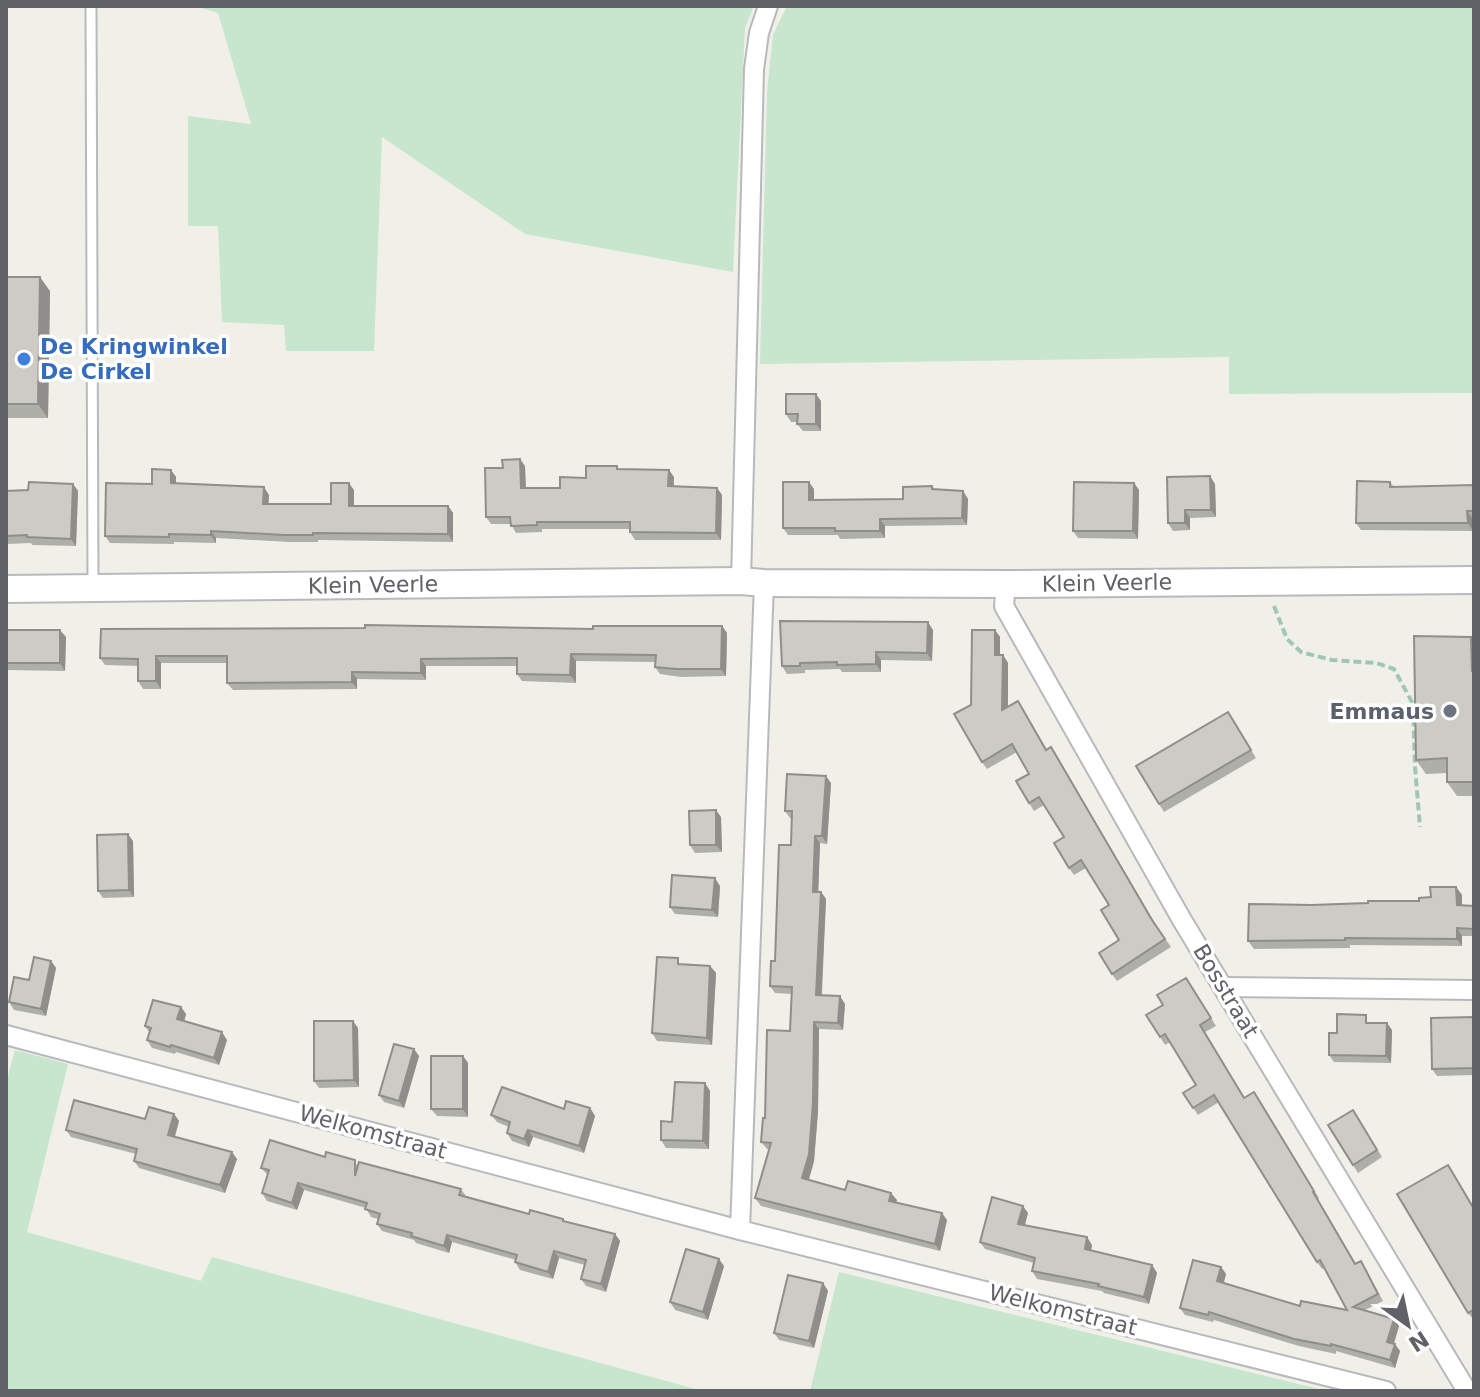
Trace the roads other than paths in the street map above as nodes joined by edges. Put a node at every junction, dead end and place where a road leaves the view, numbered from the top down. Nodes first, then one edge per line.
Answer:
1 (91, 6) edge
2 (768, 6) edge
3 (1474, 580) edge
4 (752, 582) junction
5 (1006, 584) junction
6 (93, 588) junction
7 (6, 589) edge
8 (1224, 987) junction
9 (1474, 990) edge
10 (6, 1035) edge
11 (740, 1230) junction
12 (1386, 1391) edge
13 (1467, 1391) edge

1 - 6 lane
2 - 4 street
3 - 5 main road, Klein Veerle
4 - 5 main road, Klein Veerle
4 - 6 main road, Klein Veerle
4 - 11 street
5 - 8 street, Bosstraat
6 - 7 main road, Klein Veerle
8 - 9 street
8 - 13 street, Bosstraat
10 - 11 street, Welkomstraat
11 - 12 street, Welkomstraat

